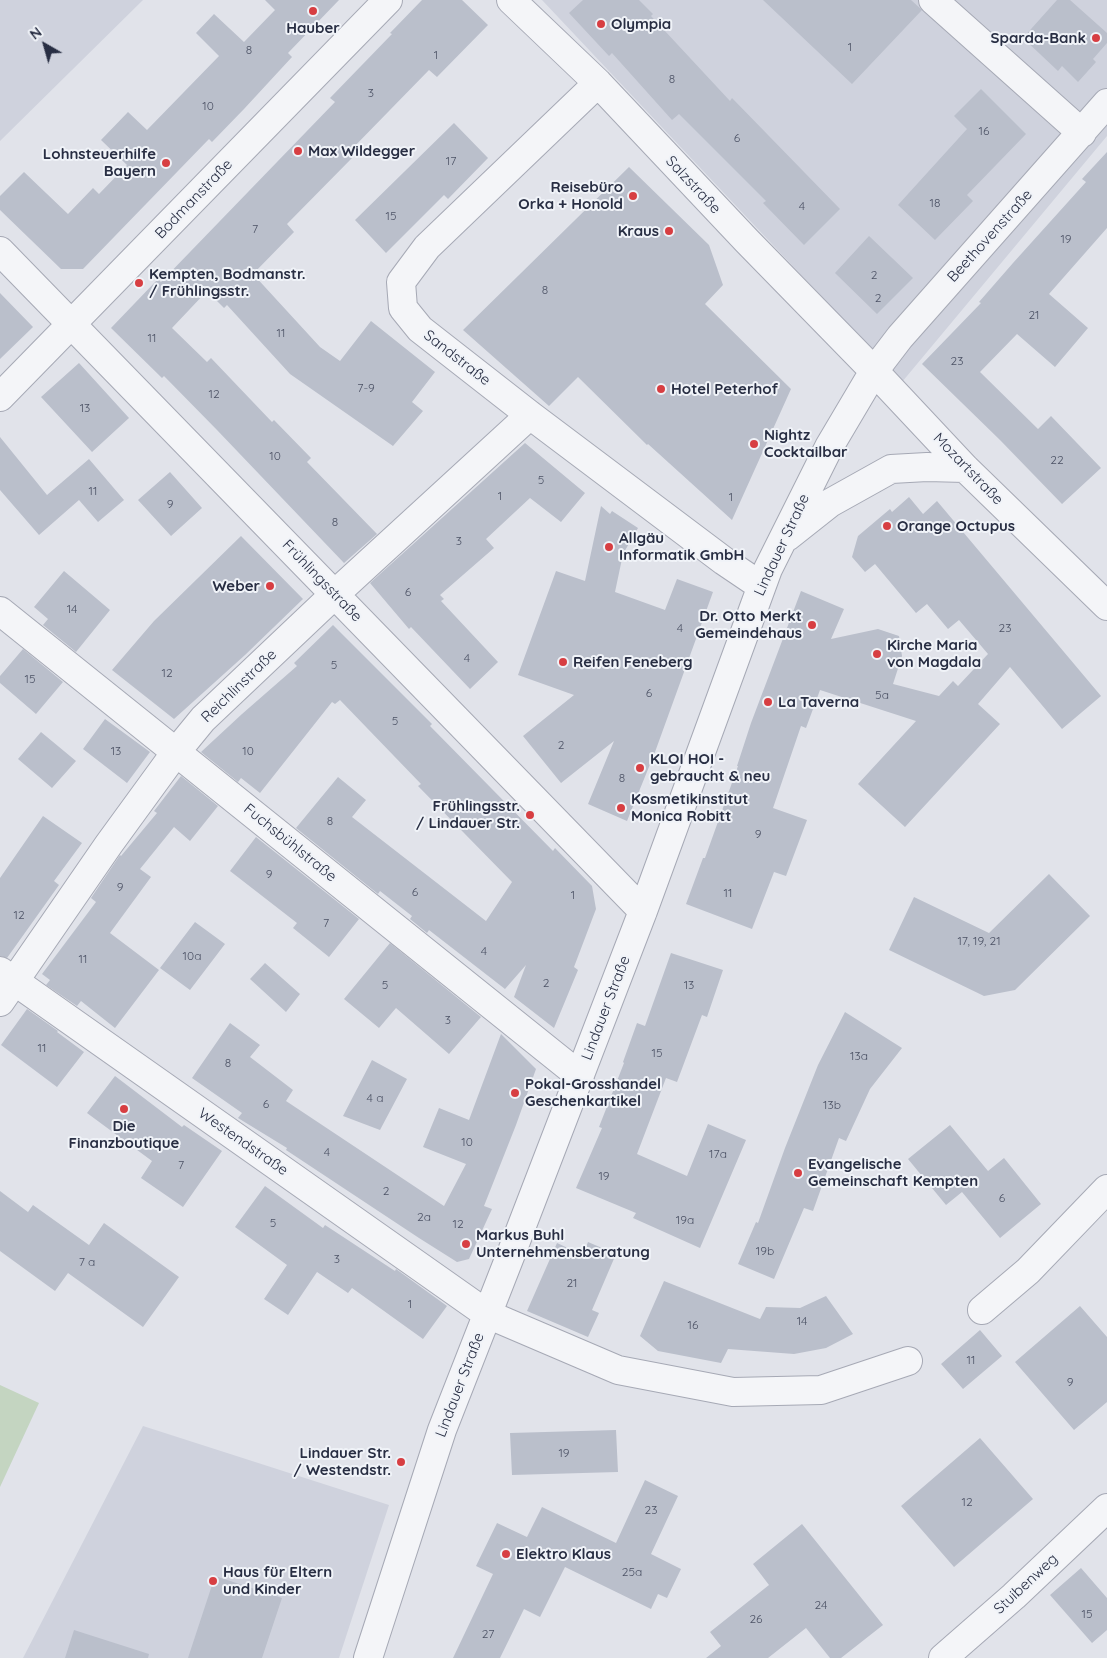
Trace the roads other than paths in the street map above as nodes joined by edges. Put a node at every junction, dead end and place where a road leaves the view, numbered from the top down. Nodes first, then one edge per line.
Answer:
1 (388, 0) edge
2 (511, 0) edge
3 (933, 0) edge
4 (598, 83) junction
5 (1107, 104) edge
6 (1082, 133) junction
7 (0, 251) edge
8 (73, 324) junction
9 (874, 371) junction
10 (0, 397) edge
11 (530, 415) junction
12 (965, 468) junction
13 (782, 540) junction
14 (761, 586) junction
15 (335, 594) junction
16 (1107, 606) edge
17 (0, 611) edge
18 (176, 752) junction
19 (643, 911) junction
20 (5, 985) edge
21 (580, 1076) junction
22 (1107, 1189) edge
23 (982, 1310) dead end
24 (487, 1314) junction
25 (908, 1361) dead end
26 (1107, 1508) edge
27 (368, 1658) edge
28 (944, 1658) edge

1 - 8 street, Bodmanstraße
2 - 4 street, Salzstraße
3 - 6 street
4 - 9 street, Salzstraße
4 - 11 street, Sandstraße
5 - 6 street, Beethovenstraße
6 - 9 street, Beethovenstraße
7 - 8 street, Frühlingsstraße
8 - 10 street, Bodmanstraße
8 - 15 street, Frühlingsstraße
9 - 12 street, Mozartstraße
9 - 13 street, Lindauer Straße
11 - 14 street, Sandstraße
11 - 15 street, Reichlinstraße
12 - 13 street
12 - 16 street, Mozartstraße
13 - 14 street, Lindauer Straße
14 - 19 street, Lindauer Straße
15 - 18 street, Reichlinstraße
15 - 19 street, Frühlingsstraße
17 - 18 street, Fuchsbühlstraße
18 - 20 street, Reichlinstraße
18 - 21 street, Fuchsbühlstraße
19 - 21 street, Lindauer Straße
20 - 24 street, Westendstraße
21 - 24 street, Lindauer Straße
22 - 23 street
24 - 25 street, Westendstraße
24 - 27 street, Lindauer Straße
26 - 28 street, Stuibenweg

